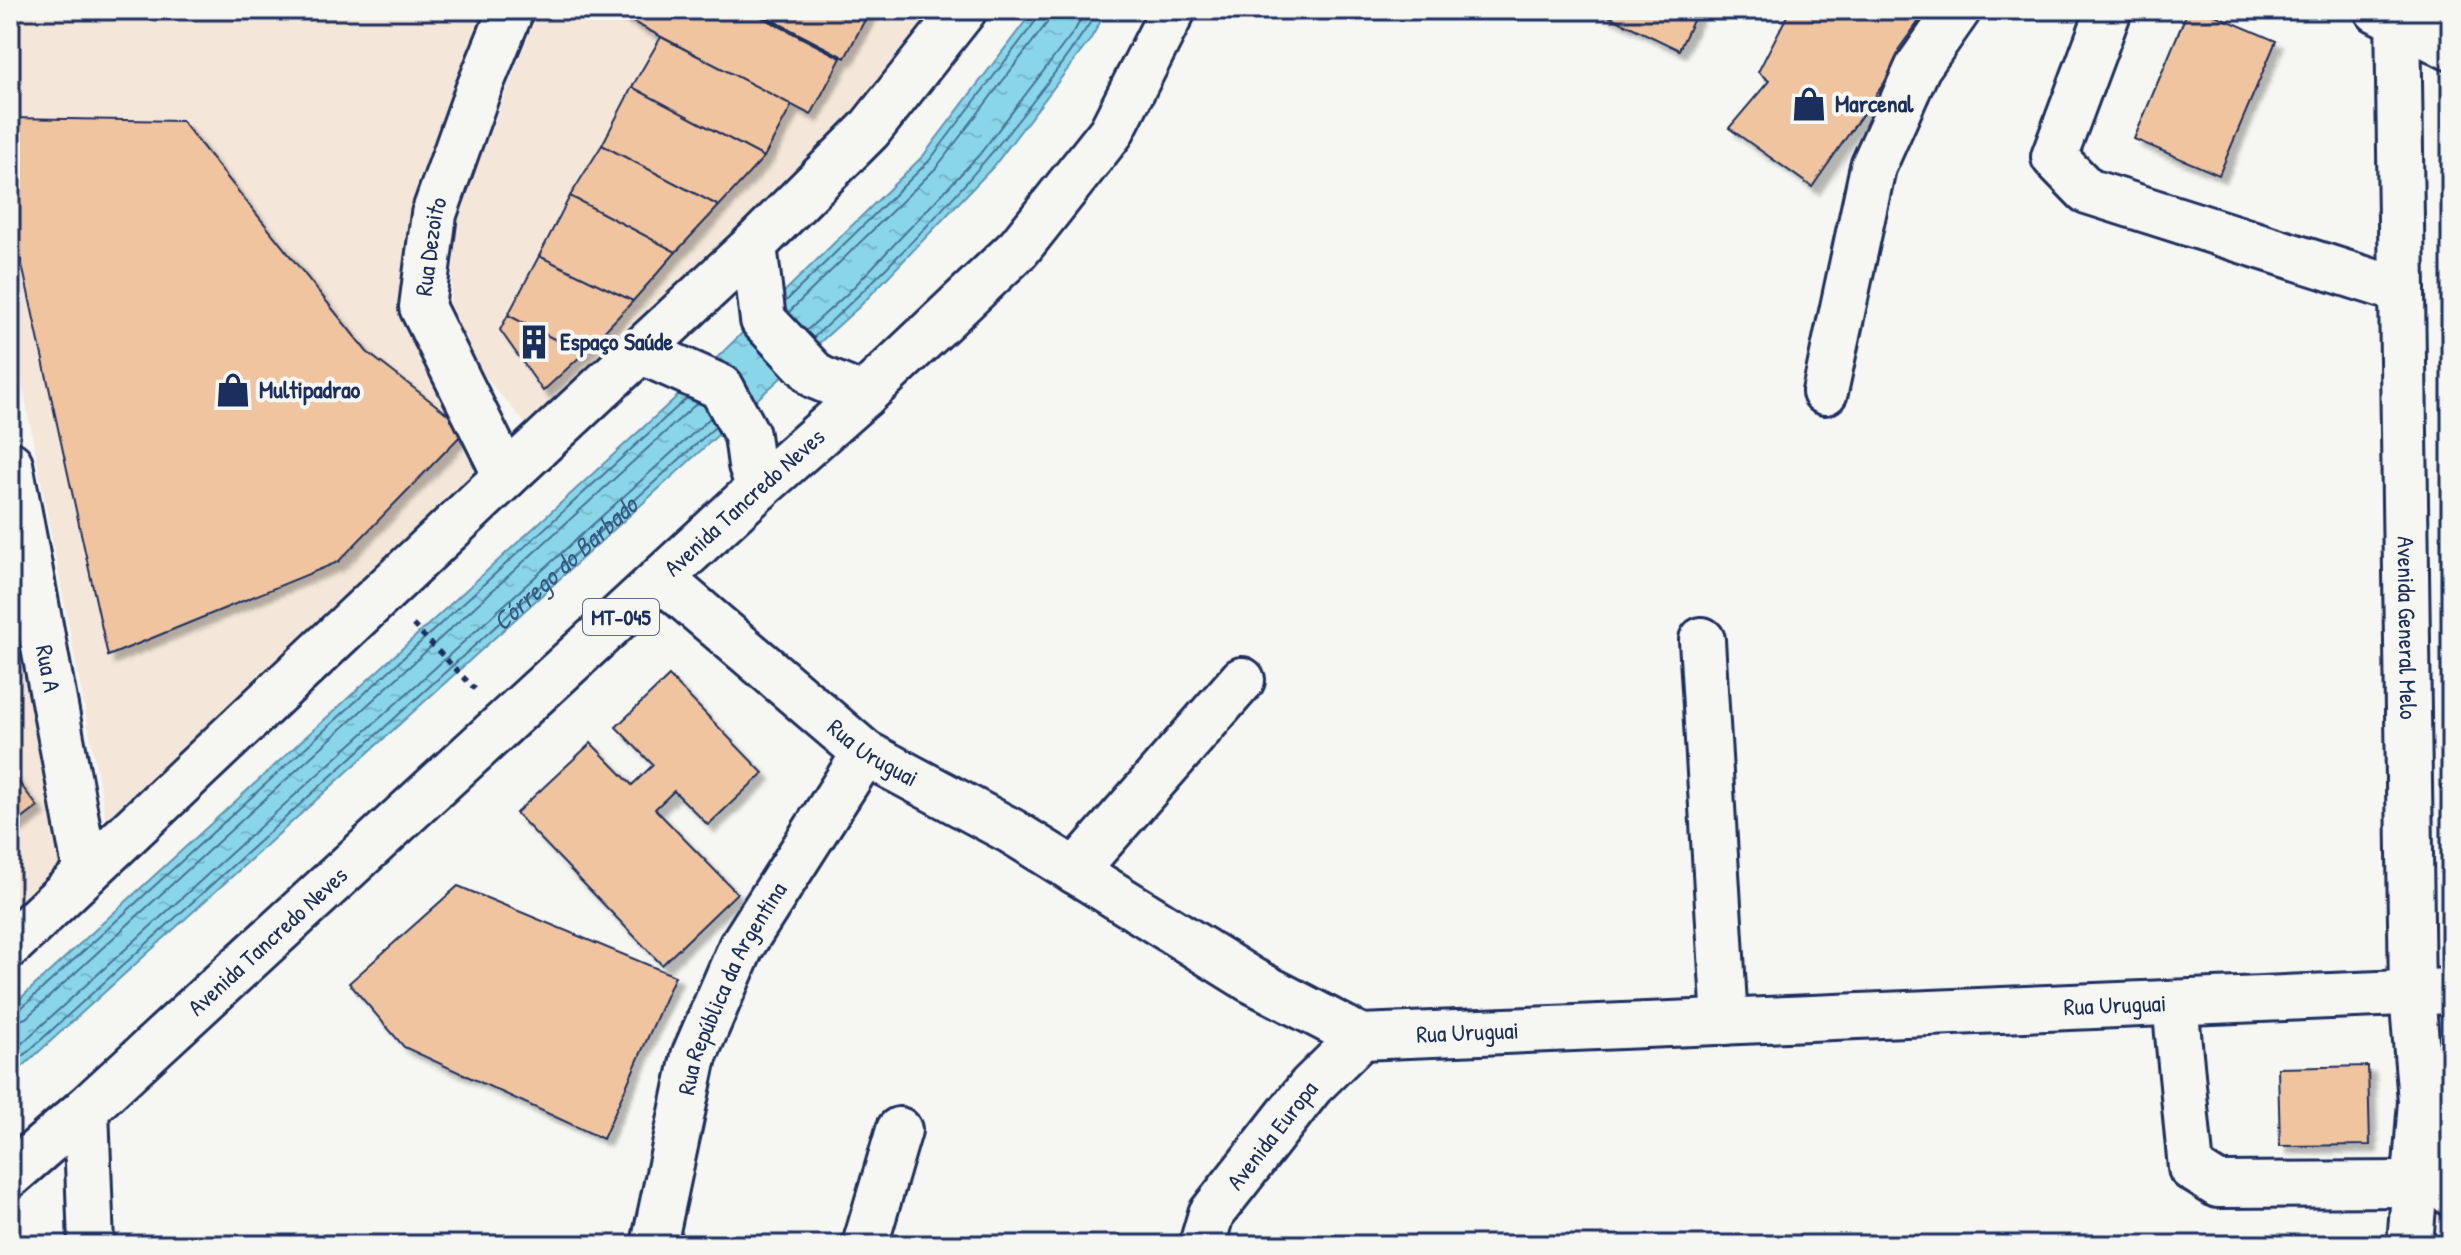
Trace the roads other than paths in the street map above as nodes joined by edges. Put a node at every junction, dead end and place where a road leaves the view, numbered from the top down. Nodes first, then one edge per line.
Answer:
1 (511, 10) edge
2 (964, 10) edge
3 (1173, 10) edge
4 (1958, 10) edge
5 (2109, 10) edge
6 (2391, 13) edge
7 (2451, 48) edge
8 (754, 245) junction
9 (2402, 291) junction
10 (640, 351) junction
11 (1825, 392) dead end
12 (863, 396) junction
13 (10, 464) edge
14 (506, 476) junction
15 (759, 488) junction
16 (662, 579) junction
17 (1702, 640) dead end
18 (1242, 680) dead end
19 (865, 753) junction
20 (1075, 871) junction
21 (86, 873) junction
22 (10, 945) edge
23 (2432, 992) edge
24 (2175, 1003) junction
25 (1725, 1022) junction
26 (1361, 1037) junction
27 (86, 1109) junction
28 (899, 1130) dead end
29 (10, 1175) edge
30 (2433, 1189) edge
31 (91, 1245) edge
32 (654, 1245) edge
33 (865, 1245) edge
34 (1202, 1245) edge
35 (2410, 1245) edge

1 - 14 main road, Rua Dezoito
2 - 8 main road
3 - 12 main road, Avenida Tancredo Neves / MT-045
4 - 11 main road
5 - 9 main road
6 - 7 main road
6 - 9 main road, Avenida General Melo
8 - 10 main road
8 - 12 main road
9 - 23 main road, Avenida General Melo
10 - 14 main road
10 - 15 main road
12 - 15 main road, Avenida Tancredo Neves / MT-045
13 - 21 main road, Rua A
14 - 21 main road
15 - 16 main road, Avenida Tancredo Neves / MT-045
16 - 19 main road, Rua Uruguai
16 - 27 main road, Avenida Tancredo Neves / MT-045
17 - 25 main road
18 - 20 main road
19 - 20 main road, Rua Uruguai
19 - 32 main road, Rua República da Argentina
20 - 26 main road, Rua Uruguai
21 - 22 main road
23 - 24 main road, Rua Uruguai
23 - 30 main road, Avenida General Melo
24 - 25 main road, Rua Uruguai
24 - 30 main road
25 - 26 main road, Rua Uruguai
26 - 34 main road, Avenida Europa
27 - 29 main road, Avenida Tancredo Neves / MT-045
27 - 31 main road
28 - 33 main road
30 - 35 main road, Avenida General Melo

